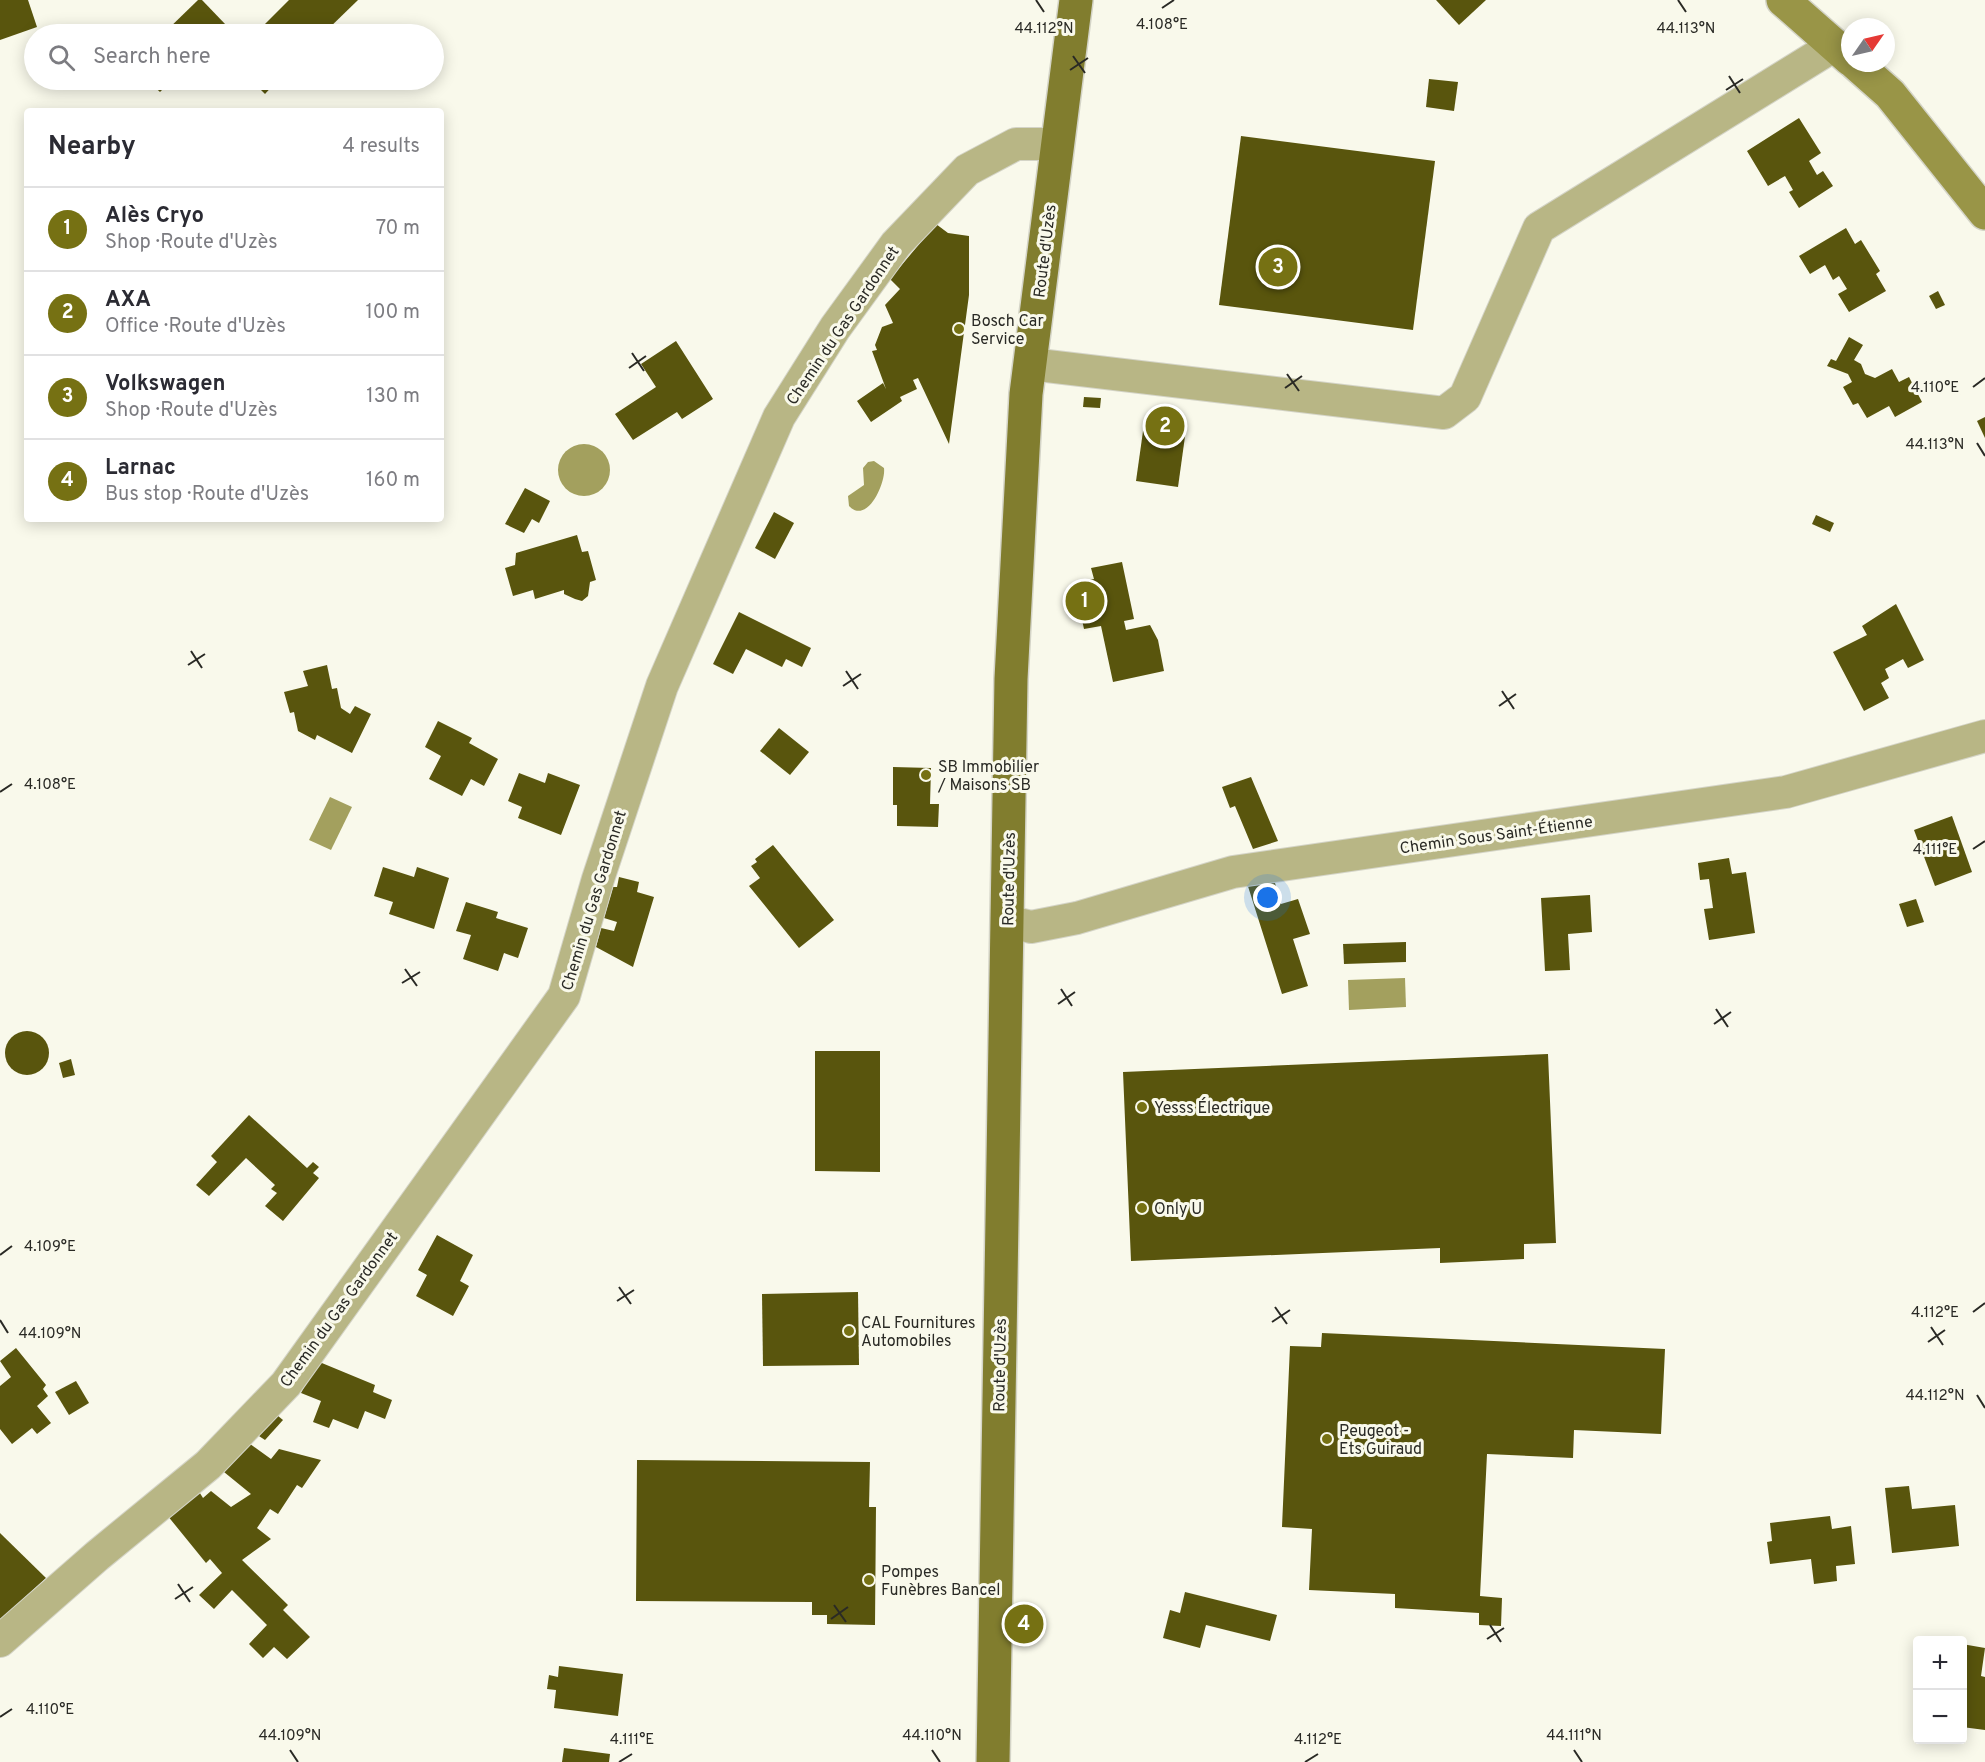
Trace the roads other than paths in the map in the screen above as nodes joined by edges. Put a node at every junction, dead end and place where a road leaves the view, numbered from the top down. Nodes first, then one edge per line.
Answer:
1 (1076, 0) edge
2 (1783, 0) edge
3 (1841, 51) edge
4 (1841, 59) edge
5 (1865, 72) edge
6 (1057, 144) junction
7 (1985, 213) edge
8 (1030, 364) junction
9 (1985, 736) edge
10 (1007, 921) junction
11 (0, 1641) edge
12 (993, 1762) edge

1 - 6 main road, Route d'Uzès
2 - 3 street
4 - 8 street
5 - 7 street
6 - 8 main road, Route d'Uzès
6 - 11 street, Chemin du Gas Gardonnet
8 - 10 main road, Route d'Uzès
9 - 10 street, Chemin Sous Saint-Étienne
10 - 12 main road, Route d'Uzès

